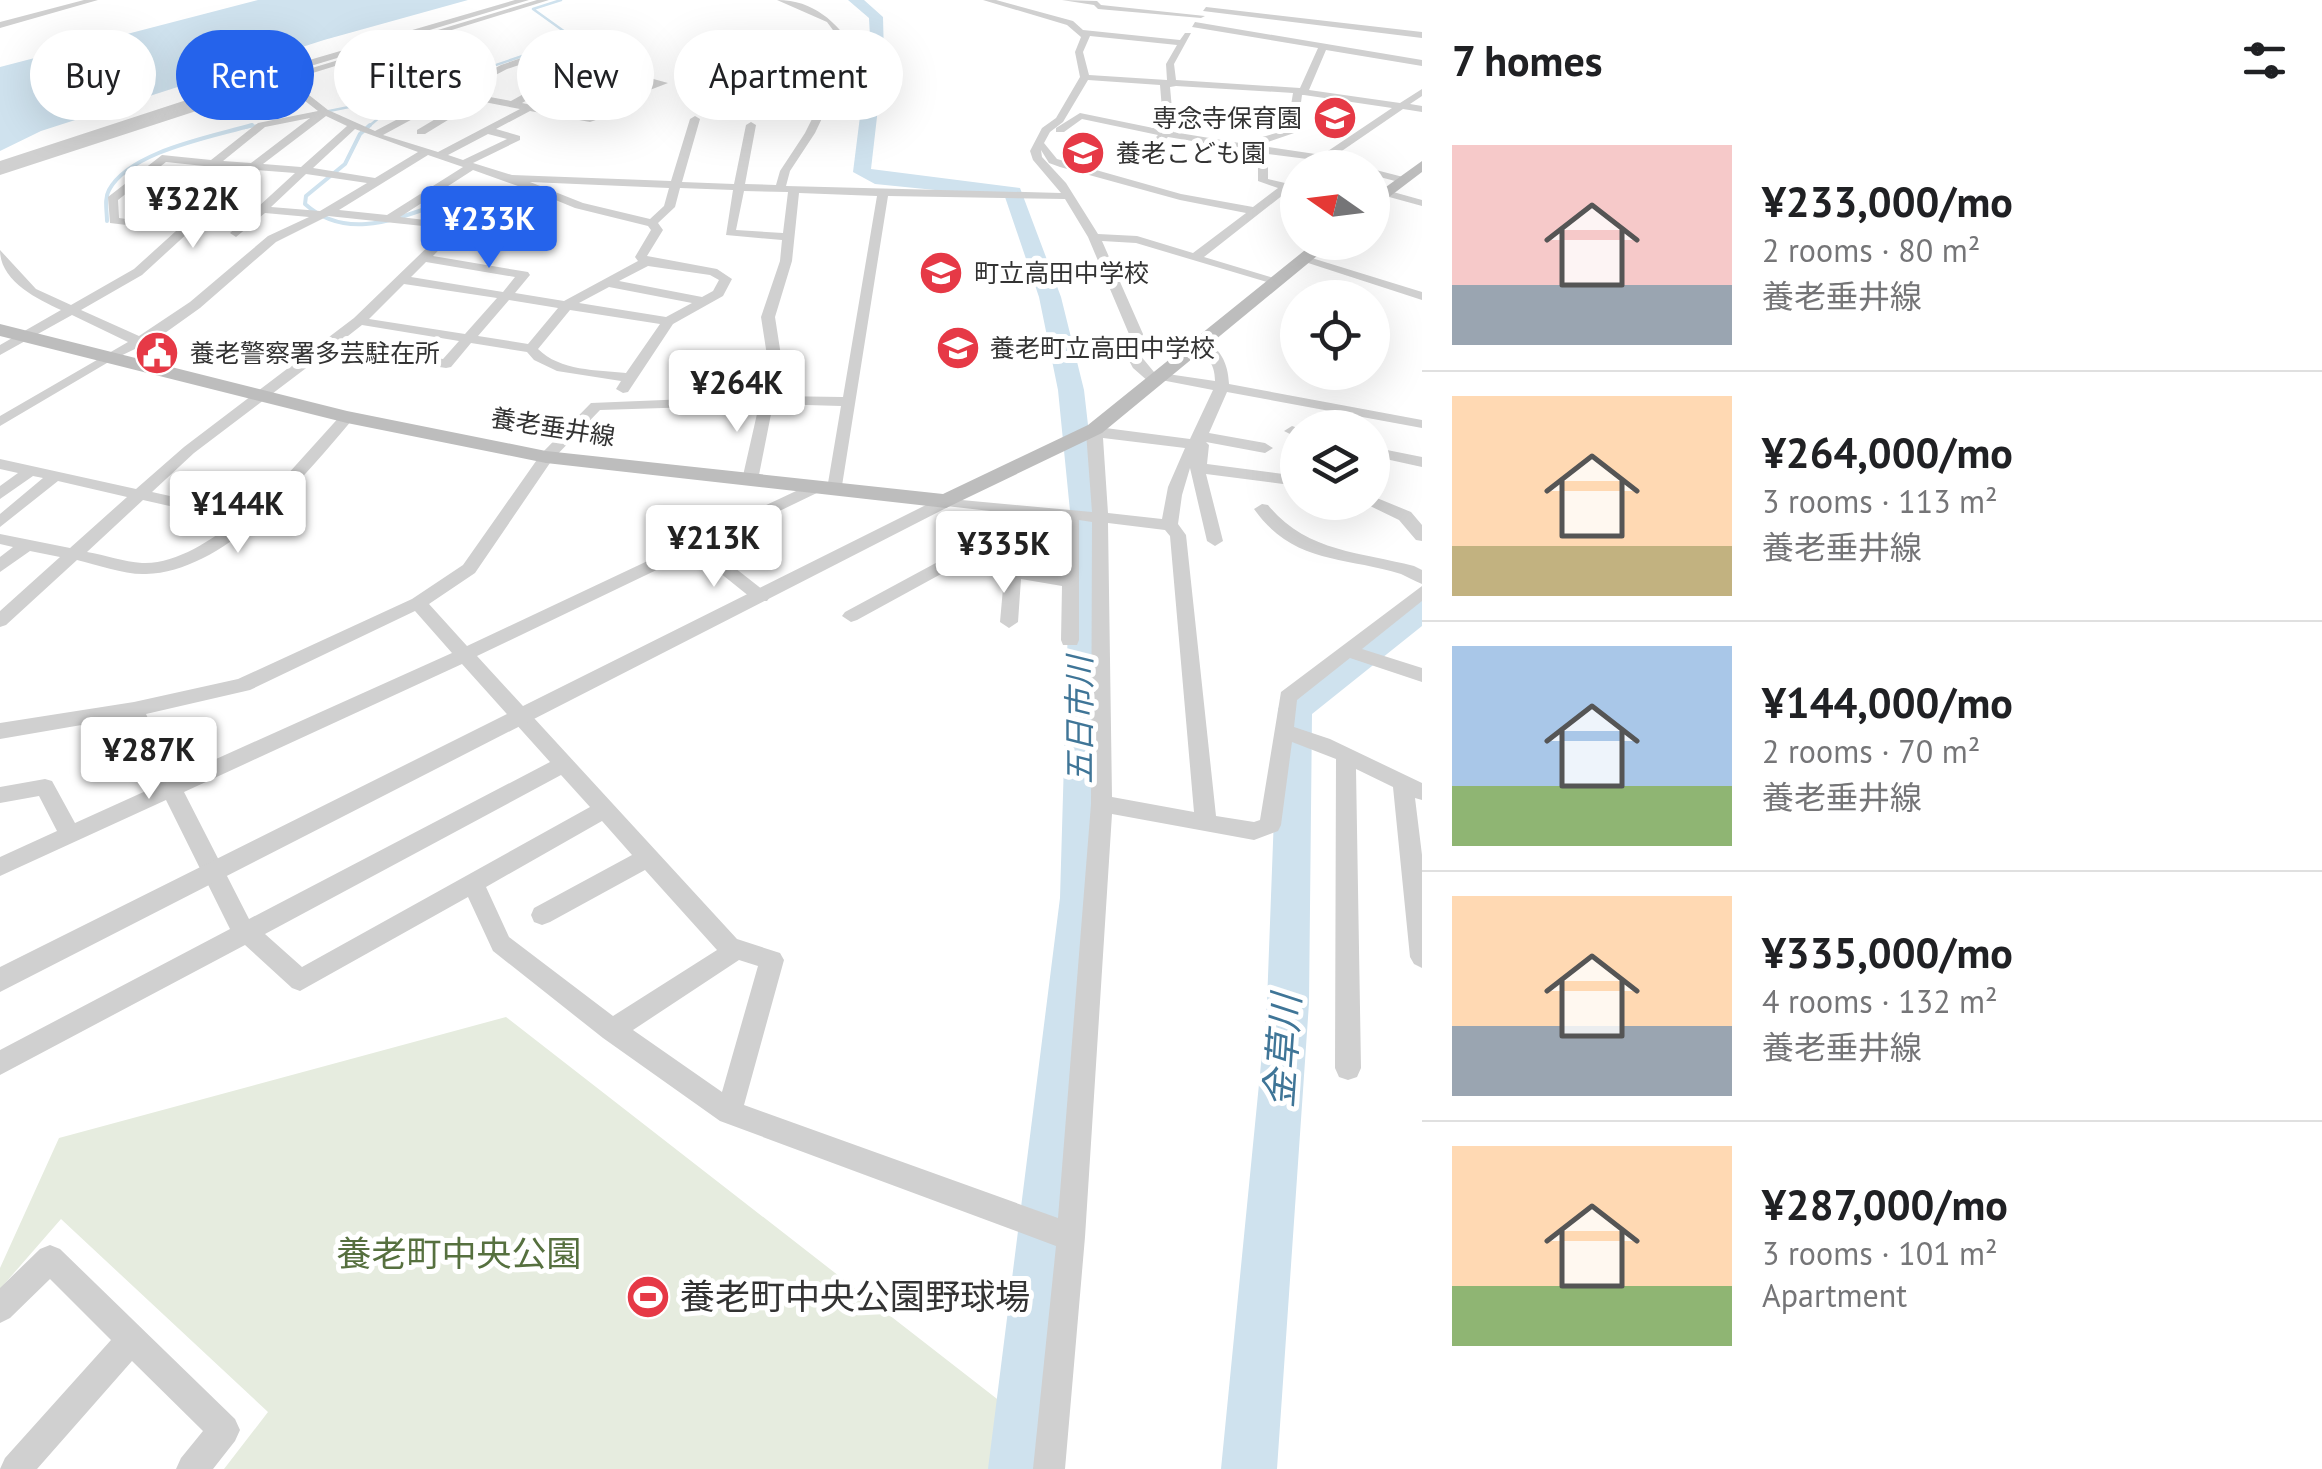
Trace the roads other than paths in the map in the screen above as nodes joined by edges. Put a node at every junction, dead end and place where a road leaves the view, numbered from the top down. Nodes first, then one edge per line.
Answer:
1 (84, 0) edge
2 (94, 0) edge
3 (526, 0) edge
4 (545, 0) edge
5 (781, 0) edge
6 (987, 0) edge
7 (1066, 0) edge
8 (1284, 0) edge
9 (1009, 1) edge
10 (1080, 1) edge
11 (65, 7) junction
12 (1205, 8) edge
13 (1056, 18) junction
14 (1276, 18) junction
15 (0, 25) edge
16 (1084, 32) junction
17 (1422, 35) edge
18 (1268, 38) junction
19 (1182, 43) junction
20 (1323, 47) junction
21 (1422, 63) edge
22 (314, 71) edge
23 (517, 74) edge
24 (1086, 77) junction
25 (509, 79) dead end
26 (1169, 84) junction
27 (1301, 91) junction
28 (1422, 92) edge
29 (497, 102) edge
30 (517, 102) edge
31 (314, 104) edge
32 (512, 105) junction
33 (1405, 105) junction
34 (517, 106) edge
35 (1422, 109) edge
36 (325, 112) junction
37 (176, 114) edge
38 (517, 114) edge
39 (407, 120) edge
40 (440, 120) edge
41 (695, 120) dead end
42 (354, 125) junction
43 (751, 125) dead end
44 (394, 127) junction
45 (486, 130) junction
46 (421, 132) junction
47 (1166, 134) junction
48 (376, 135) junction
49 (437, 135) dead end
50 (1039, 140) junction
51 (1264, 150) junction
52 (1336, 150) edge
53 (1280, 152) edge
54 (432, 154) junction
55 (210, 162) junction
56 (467, 164) junction
57 (1137, 164) dead end
58 (1422, 165) edge
59 (253, 167) junction
60 (0, 169) edge
61 (300, 171) junction
62 (1390, 177) edge
63 (511, 178) junction
64 (1403, 180) junction
65 (377, 182) junction
66 (1280, 183) edge
67 (674, 185) junction
68 (738, 188) junction
69 (787, 189) junction
70 (1390, 190) edge
71 (540, 192) junction
72 (883, 193) junction
73 (1280, 194) edge
74 (1390, 194) edge
75 (1069, 196) junction
76 (1422, 203) edge
77 (211, 205) junction
78 (260, 209) junction
79 (1255, 211) junction
80 (323, 213) junction
81 (387, 220) junction
82 (652, 223) junction
83 (136, 224) junction
84 (185, 228) junction
85 (236, 232) dead end
86 (450, 232) junction
87 (788, 236) junction
88 (1094, 237) junction
89 (0, 254) edge
90 (425, 258) junction
91 (1196, 258) junction
92 (1304, 260) edge
93 (1312, 260) edge
94 (646, 262) junction
95 (6, 267) edge
96 (403, 280) junction
97 (607, 283) junction
98 (1276, 283) junction
99 (507, 295) junction
100 (1422, 296) edge
101 (704, 301) junction
102 (568, 304) junction
103 (69, 310) junction
104 (359, 321) junction
105 (668, 321) junction
106 (0, 330) edge
107 (26, 336) junction
108 (470, 339) junction
109 (138, 340) junction
110 (1200, 342) junction
111 (325, 345) junction
112 (531, 349) junction
113 (0, 351) edge
114 (107, 357) junction
115 (1156, 377) junction
116 (630, 378) junction
117 (1222, 388) junction
118 (256, 396) junction
119 (769, 400) junction
120 (850, 402) junction
121 (614, 403) junction
122 (1326, 407) junction
123 (1326, 410) edge
124 (347, 417) junction
125 (0, 422) edge
126 (1422, 424) edge
127 (1084, 435) junction
128 (1198, 439) junction
129 (1265, 448) dead end
130 (1390, 455) edge
131 (546, 457) junction
132 (1422, 462) edge
133 (0, 464) edge
134 (1198, 468) junction
135 (31, 470) junction
136 (56, 476) junction
137 (1280, 479) edge
138 (750, 480) junction
139 (826, 488) junction
140 (0, 494) edge
141 (140, 496) junction
142 (946, 501) junction
143 (1262, 509) dead end
144 (1390, 509) edge
145 (1071, 514) junction
146 (1016, 517) junction
147 (1100, 517) junction
148 (250, 519) junction
149 (0, 522) edge
150 (1170, 525) junction
151 (1422, 536) edge
152 (0, 539) edge
153 (1214, 541) dead end
154 (28, 544) junction
155 (698, 546) junction
156 (76, 552) junction
157 (950, 562) junction
158 (0, 566) edge
159 (1013, 573) junction
160 (1422, 578) edge
161 (1071, 582) junction
162 (1422, 592) edge
163 (761, 596) junction
164 (418, 603) junction
165 (852, 616) dead end
166 (0, 621) edge
167 (1009, 622) dead end
168 (1070, 640) dead end
169 (1348, 651) junction
170 (464, 654) junction
171 (1422, 675) edge
172 (134, 709) junction
173 (520, 718) junction
174 (0, 730) edge
175 (1293, 735) junction
176 (1346, 755) junction
177 (562, 765) junction
178 (1412, 786) edge
179 (171, 788) junction
180 (0, 794) edge
181 (1102, 804) junction
182 (603, 810) junction
183 (1206, 823) junction
184 (70, 835) junction
185 (646, 858) junction
186 (0, 867) edge
187 (211, 874) junction
188 (474, 884) junction
189 (542, 914) dead end
190 (248, 932) junction
191 (733, 948) junction
192 (1422, 957) edge
193 (0, 980) edge
194 (612, 1030) junction
195 (0, 1063) edge
196 (1348, 1068) dead end
197 (729, 1112) junction
198 (1071, 1237) junction
199 (0, 1308) edge
200 (131, 1340) junction
201 (16, 1469) edge
202 (192, 1469) edge
203 (1048, 1469) edge

1 - 11 street
2 - 11 street
3 - 60 street
4 - 22 street
5 - 69 street
6 - 13 street
7 - 10 street
8 - 14 street
9 - 13 street
10 - 12 street
11 - 15 street
12 - 14 street
12 - 18 street
12 - 19 street
13 - 16 street
14 - 17 street
14 - 18 street
16 - 19 street
16 - 24 street
18 - 20 street
19 - 26 street
20 - 21 street
20 - 27 street
23 - 25 street
24 - 26 street
24 - 50 street
26 - 27 street
26 - 47 street
27 - 33 street
27 - 51 street
28 - 33 street
29 - 32 street
30 - 32 street
31 - 36 street
32 - 34 street
33 - 35 street
33 - 52 street
36 - 42 street
36 - 55 street
36 - 59 street
37 - 60 street
38 - 45 street
39 - 44 street
40 - 46 street
41 - 67 street
42 - 48 street
42 - 61 street
43 - 68 street
44 - 46 street
44 - 48 street
45 - 54 street
45 - 56 street
46 - 49 street
47 - 50 street
47 - 51 street
47 - 57 street
48 - 54 street
50 - 75 street
50 - 79 street
51 - 53 street
51 - 66 street
54 - 56 street
54 - 65 street
55 - 59 street
55 - 83 street
55 - 83 street
56 - 63 street
56 - 81 street
58 - 64 main road
59 - 61 street
59 - 77 street
61 - 65 street
61 - 78 street
62 - 64 street
63 - 67 street
63 - 71 street
64 - 70 main road
65 - 80 street
67 - 68 street
67 - 82 street
68 - 69 street
68 - 87 street
69 - 72 street
69 - 87 street
71 - 82 street
71 - 86 street
72 - 75 street
72 - 120 street
73 - 79 street
74 - 76 street
75 - 88 street
77 - 78 street
77 - 84 street
78 - 80 street
78 - 85 street
79 - 91 street
80 - 81 street
80 - 109 street
81 - 86 street
82 - 94 street
83 - 84 street
84 - 103 street
86 - 90 street
87 - 119 street
88 - 91 street
88 - 115 street
89 - 95 street
90 - 96 street
90 - 99 street
91 - 98 street
92 - 98 main road
93 - 100 street
94 - 97 street
94 - 101 street
95 - 103 street
96 - 99 street
96 - 104 street
97 - 101 street
97 - 102 street
98 - 110 main road
99 - 102 street
99 - 108 street
101 - 105 street
102 - 105 street
102 - 112 street
103 - 107 street
103 - 109 street
104 - 108 street
104 - 111 street
105 - 116 street
106 - 107 main road, 養老垂井線
107 - 113 street
107 - 114 main road, 養老垂井線
108 - 111 street
108 - 112 street
109 - 114 street
110 - 115 main road
110 - 117 street
111 - 118 street
112 - 116 street
114 - 118 main road, 養老垂井線
114 - 125 street
115 - 117 street
115 - 127 main road
116 - 121 street
117 - 122 street
117 - 128 street
118 - 124 main road, 養老垂井線
118 - 141 street
119 - 120 street
119 - 121 street
119 - 138 street
120 - 139 street
121 - 131 street
122 - 123 street
122 - 126 street
124 - 131 main road, 養老垂井線
124 - 148 street
127 - 128 street
127 - 142 main road
127 - 147 street
128 - 129 street
128 - 134 street
128 - 150 street
130 - 132 street
131 - 138 main road, 養老垂井線
131 - 164 street
133 - 135 street
134 - 137 street
134 - 153 street
135 - 136 street
135 - 140 street
136 - 141 street
136 - 149 street
138 - 139 main road, 養老垂井線
139 - 142 main road, 養老垂井線
139 - 155 street
141 - 148 street
141 - 156 street
142 - 146 street
142 - 163 street
143 - 160 street
144 - 151 street
145 - 146 street
145 - 147 street
145 - 161 street
146 - 157 street
146 - 159 street
147 - 150 street
147 - 181 street
148 - 156 street
150 - 183 street
152 - 154 street
154 - 156 street
154 - 158 street
155 - 163 street
155 - 170 street
156 - 166 street
157 - 159 street
157 - 165 street
159 - 161 street
159 - 167 street
161 - 168 street
162 - 169 street
163 - 173 street
164 - 170 street
164 - 172 street
169 - 171 street
169 - 175 street
170 - 173 street
170 - 179 street
172 - 174 street
172 - 179 street
173 - 177 street
173 - 187 street
175 - 176 street
175 - 183 street
176 - 178 street
176 - 196 street
177 - 182 street
177 - 190 street
178 - 192 street
179 - 184 street
179 - 187 street
180 - 184 street
181 - 183 street
181 - 198 street
182 - 185 street
182 - 188 street
184 - 186 street
185 - 189 street
185 - 191 street
187 - 190 street
187 - 193 street
188 - 190 street
188 - 194 street
190 - 195 street
191 - 194 street
191 - 197 street
194 - 197 street
197 - 198 street
198 - 203 street
199 - 200 street
200 - 201 street
200 - 202 street

